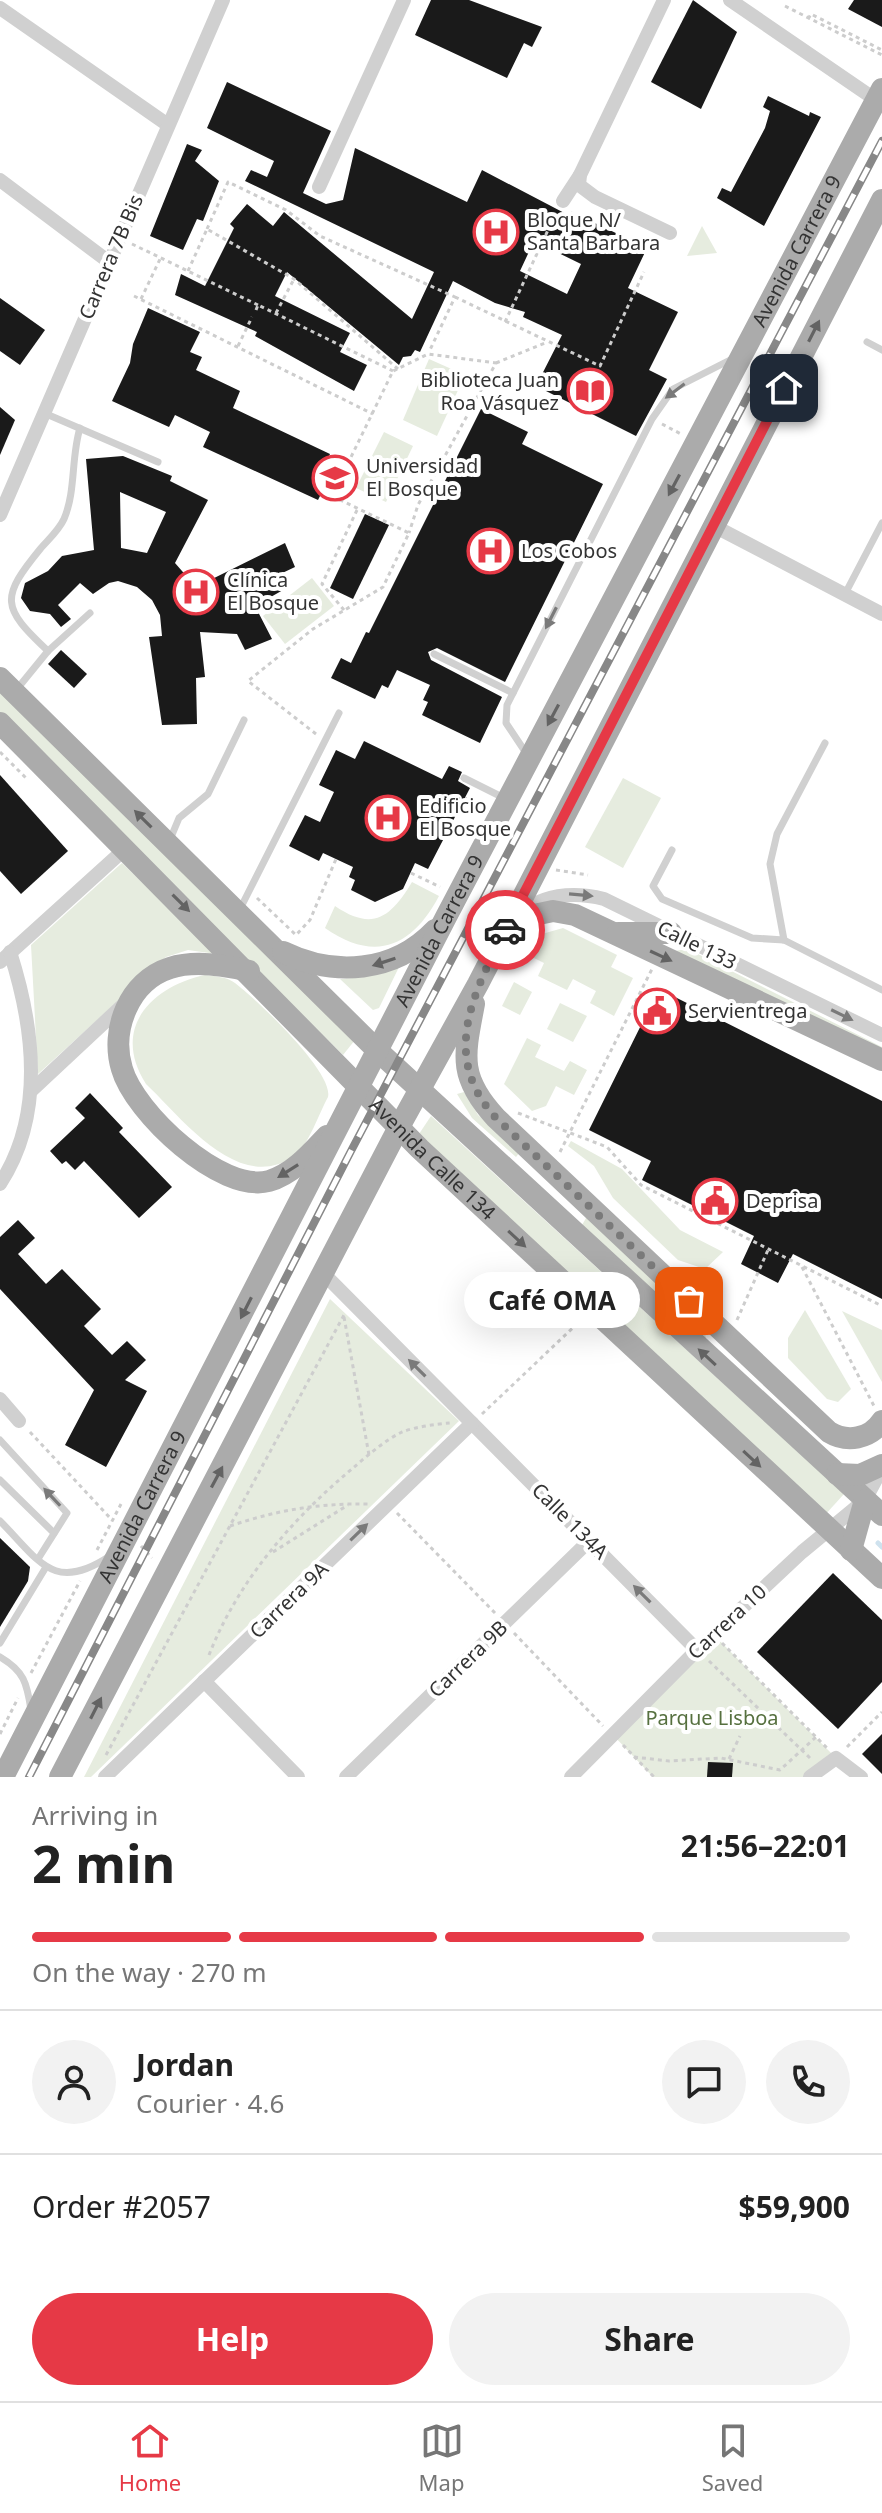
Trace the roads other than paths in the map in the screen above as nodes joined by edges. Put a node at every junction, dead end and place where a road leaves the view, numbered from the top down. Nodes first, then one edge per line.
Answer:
1 (223, 0) edge
2 (404, 0) edge
3 (664, 0) edge
4 (730, 0) edge
5 (745, 5) edge
6 (0, 8) edge
7 (879, 94) edge
8 (168, 125) junction
9 (580, 175) junction
10 (0, 180) edge
11 (319, 187) dead end
12 (882, 200) edge
13 (563, 201) dead end
14 (670, 233) dead end
15 (109, 262) junction
16 (867, 342) dead end
17 (882, 350) edge
18 (743, 354) junction
19 (44, 413) junction
20 (80, 428) junction
21 (158, 462) dead end
22 (0, 515) edge
23 (882, 523) edge
24 (712, 525) junction
25 (845, 594) junction
26 (90, 613) dead end
27 (882, 614) edge
28 (48, 651) junction
29 (434, 654) dead end
30 (7, 685) edge
31 (513, 693) junction
32 (339, 713) dead end
33 (244, 720) dead end
34 (0, 723) edge
35 (0, 742) edge
36 (825, 743) dead end
37 (25, 748) junction
38 (529, 758) junction
39 (464, 778) dead end
40 (508, 800) junction
41 (169, 844) junction
42 (126, 848) junction
43 (672, 850) dead end
44 (238, 913) junction
45 (446, 917) junction
46 (510, 920) junction
47 (613, 933) junction
48 (671, 933) junction
49 (784, 940) junction
50 (273, 947) junction
51 (5, 957) edge
52 (249, 971) junction
53 (478, 984) junction
54 (882, 990) edge
55 (131, 997) junction
56 (882, 1035) edge
57 (379, 1052) junction
58 (882, 1060) edge
59 (361, 1087) junction
60 (419, 1089) junction
61 (31, 1091) junction
62 (344, 1118) junction
63 (399, 1127) junction
64 (513, 1175) junction
65 (0, 1184) edge
66 (587, 1204) junction
67 (323, 1273) junction
68 (709, 1320) junction
69 (0, 1399) edge
70 (765, 1410) junction
71 (879, 1415) edge
72 (814, 1419) junction
73 (19, 1421) road end
74 (472, 1423) junction
75 (0, 1440) edge
76 (882, 1467) edge
77 (837, 1474) junction
78 (0, 1480) edge
79 (874, 1507) edge
80 (0, 1521) edge
81 (829, 1530) junction
82 (54, 1533) junction
83 (126, 1540) junction
84 (589, 1541) junction
85 (851, 1550) junction
86 (38, 1559) junction
87 (46, 1567) junction
88 (882, 1578) edge
89 (0, 1643) edge
90 (697, 1650) junction
91 (0, 1657) edge
92 (204, 1681) junction
93 (32, 1720) junction
94 (103, 1770) edge
95 (814, 1772) edge
96 (3, 1777) edge
97 (60, 1777) edge
98 (298, 1777) edge
99 (346, 1777) edge
100 (571, 1777) edge
101 (861, 1777) edge

1 - 8 street, Carrera 7B Bis
2 - 11 street
3 - 9 street
4 - 5 street
5 - 7 street
6 - 8 street
7 - 18 main road, Avenida Carrera 9
8 - 15 street, Carrera 7B Bis
9 - 13 street
9 - 14 street
10 - 15 street
24 -> 12 main road
15 - 19 street, Carrera 7B Bis
16 - 17 lane
18 -> 31 lane
18 -> 38 main road, Avenida Carrera 9
19 - 20 lane
19 - 22 street, Carrera 7B Bis
20 - 21 lane
20 - 28 lane
23 - 25 lane
24 - 25 street
24 - 46 main road
25 - 27 street
26 - 28 lane
28 - 30 lane
29 - 31 lane
41 -> 30 main road, Avenida Calle 134
31 - 38 lane
32 - 44 lane
33 - 41 lane
34 - 37 main road, Avenida Calle 134
35 - 37 main road
36 - 49 lane
37 - 42 main road, Avenida Calle 134
38 - 40 main road, Avenida Carrera 9
39 - 40 lane
40 - 45 main road, Avenida Carrera 9
41 - 44 main road, Avenida Calle 134
42 - 51 street
42 -> 52 main road, Avenida Calle 134
43 - 49 lane
44 - 50 main road, Avenida Calle 134
45 -> 50 main road
45 - 57 main road, Avenida Carrera 9
46 - 47 main road
46 -> 48 street, Calle 133
46 - 53 main road
47 - 48 main road
47 -> 58 main road
48 -> 56 street, Calle 133
49 - 54 lane
50 - 57 main road, Avenida Calle 134
51 - 61 street
52 - 55 main road
52 - 59 main road, Avenida Calle 134
53 - 60 main road
53 - 66 main road
55 - 61 street
62 -> 55 main road
57 - 59 main road, Avenida Carrera 9
57 - 60 main road, Avenida Calle 134
59 - 62 main road, Avenida Carrera 9
59 - 63 main road, Avenida Calle 134
60 - 63 main road
60 - 64 main road, Avenida Calle 134
61 - 65 street
62 -> 83 main road, Avenida Carrera 9
63 - 67 main road
63 -> 81 main road, Avenida Calle 134
64 - 66 main road
70 -> 64 main road, Avenida Calle 134
66 - 68 main road
74 -> 67 street, Calle 134A
97 -> 67 main road
68 - 70 main road
68 - 72 main road
69 - 73 street
70 - 77 main road, Avenida Calle 134
71 - 72 main road
72 - 77 main road
74 - 84 street, Calle 134A
92 -> 74 street, Carrera 9A
82 -> 75 lane
76 - 77 main road
76 - 79 street, Carrera 10
77 - 79 main road, Avenida Calle 134
78 - 82 lane
79 - 81 street, Carrera 10
79 - 85 main road
80 - 86 lane
81 - 85 main road, Avenida Calle 134
81 - 90 street, Carrera 10
82 - 86 lane
83 - 87 lane
83 - 93 main road, Avenida Carrera 9
90 -> 84 street, Calle 134A
84 - 99 street, Carrera 9B
85 - 88 main road, Avenida Calle 134
86 - 87 lane
87 - 89 lane
90 - 100 street, Carrera 10
91 - 93 lane
92 - 94 street, Carrera 9A
92 - 98 street
93 - 96 main road, Avenida Carrera 9
95 - 101 street

